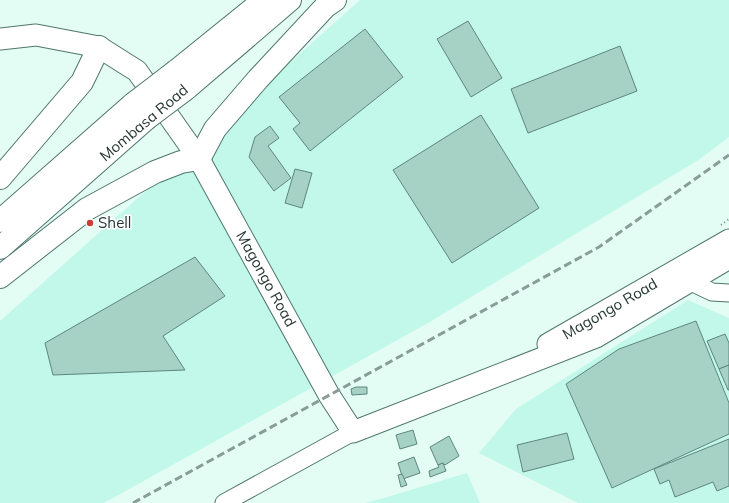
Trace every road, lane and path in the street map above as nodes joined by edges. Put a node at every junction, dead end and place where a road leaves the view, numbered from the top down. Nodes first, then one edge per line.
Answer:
1 (264, 0) edge
2 (290, 0) edge
3 (335, 0) edge
4 (0, 39) edge
5 (99, 47) junction
6 (199, 159) junction
7 (0, 178) edge
8 (0, 221) edge
9 (729, 240) edge
10 (0, 248) edge
11 (729, 258) edge
12 (0, 277) edge
13 (689, 281) junction
14 (729, 293) edge
15 (491, 378) junction
16 (354, 432) junction
17 (224, 503) edge

1 - 8 highway, Mombasa Road, bridge
2 - 10 highway, Mombasa Road, bridge
3 - 6 highway
4 - 5 main road
5 - 6 main road, Magongo Road
5 - 7 highway
6 - 12 highway
6 - 16 main road, Magongo Road
9 - 15 main road, Magongo Road
11 - 13 main road, Magongo Road
13 - 14 street
13 - 15 main road, Magongo Road
15 - 16 main road, Magongo Road
16 - 17 street, Magongo Road

